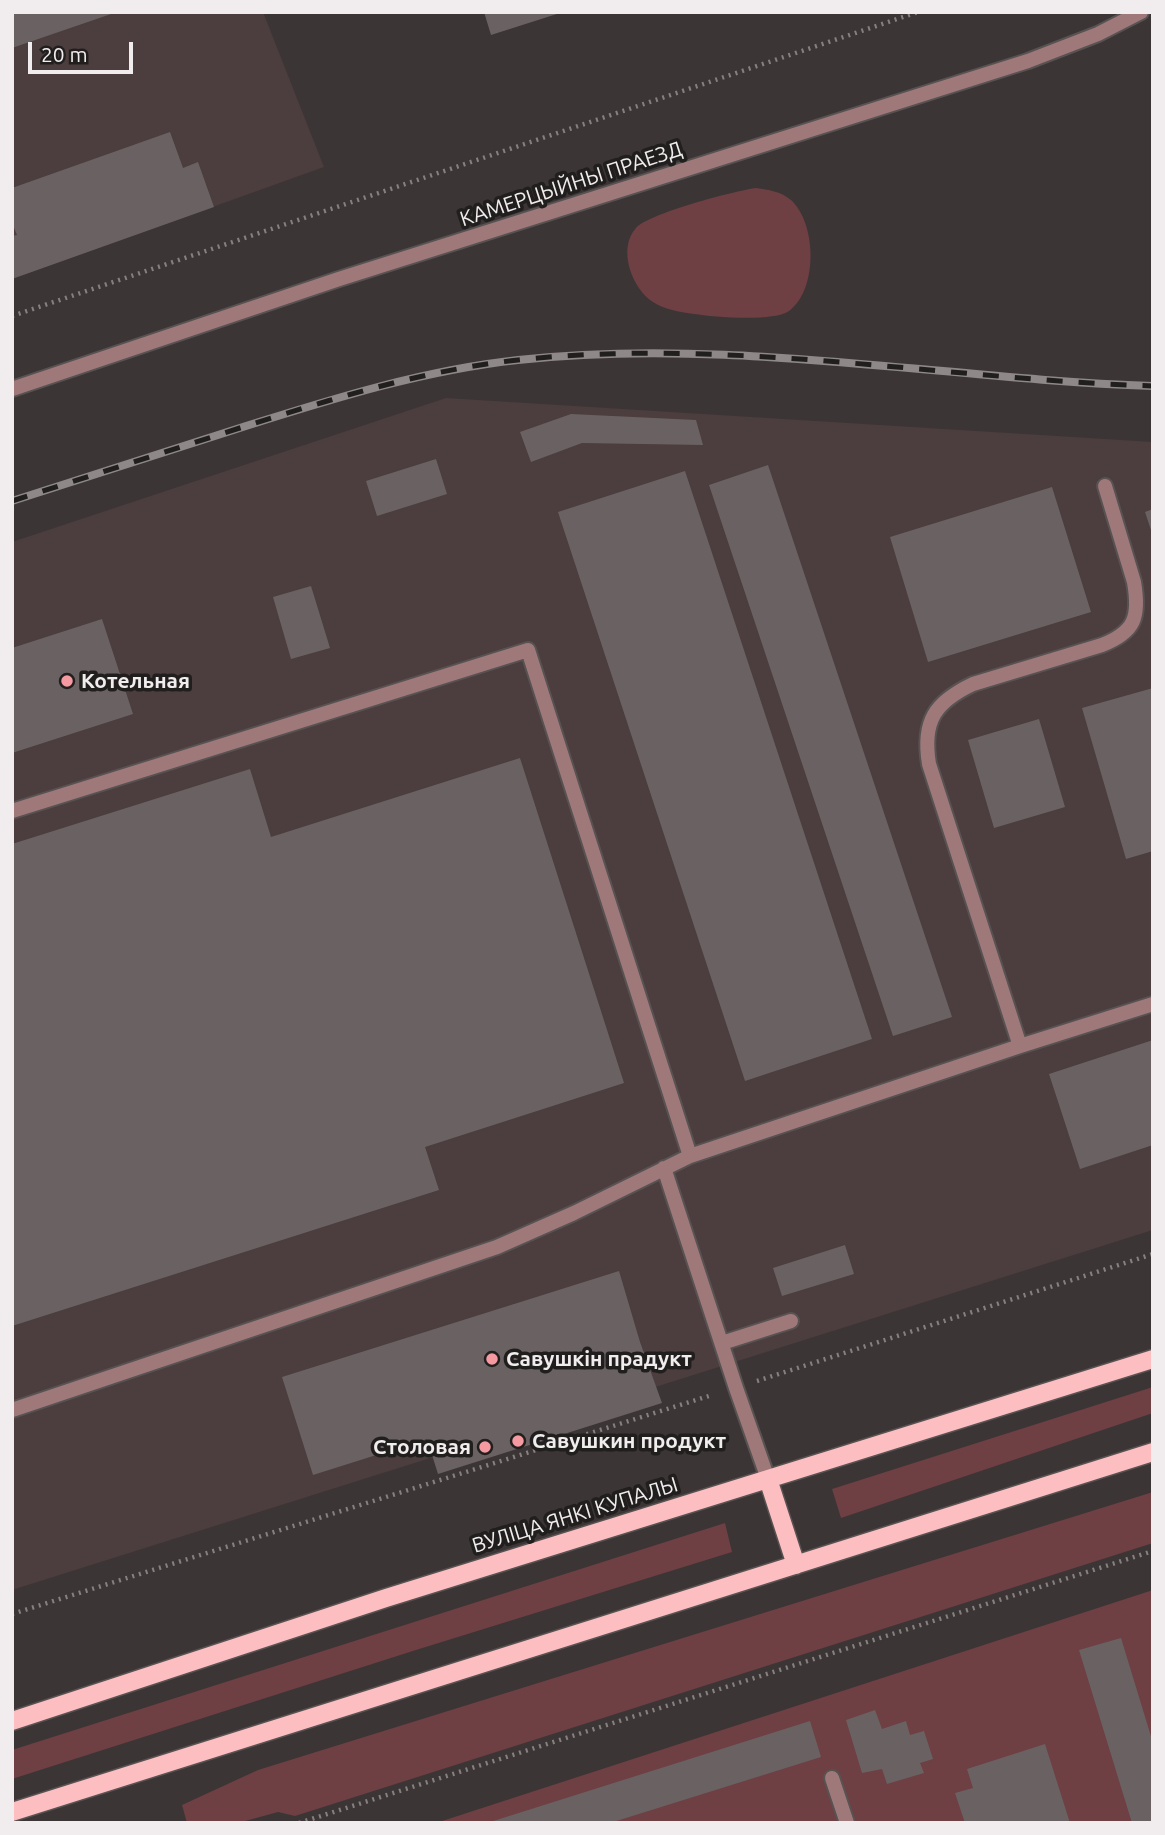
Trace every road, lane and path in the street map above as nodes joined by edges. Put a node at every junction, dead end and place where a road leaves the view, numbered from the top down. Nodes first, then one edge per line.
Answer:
1 (918, 12) edge
2 (1140, 12) edge
3 (12, 316) edge
4 (12, 389) edge
5 (1105, 486) dead end
6 (12, 811) edge
7 (1153, 1004) edge
8 (1020, 1046) junction
9 (690, 1156) junction
10 (664, 1168) junction
11 (1153, 1254) edge
12 (791, 1321) dead end
13 (722, 1343) junction
14 (1153, 1359) edge
15 (736, 1388) junction
16 (12, 1410) edge
17 (1153, 1452) edge
18 (768, 1479) junction
19 (1153, 1551) edge
20 (796, 1564) junction
21 (12, 1614) edge
22 (12, 1721) edge
23 (832, 1778) dead end
24 (12, 1812) edge
25 (299, 1823) edge
26 (847, 1823) edge

1 - 3 path
2 - 4 street, КАМЕРЦЫЙНЫ ПРАЕЗД
5 - 8 street
6 - 9 street
7 - 8 street
8 - 9 street
9 - 10 street
10 - 13 street
10 - 16 street
11 - 15 path
12 - 13 street
13 - 15 street
14 - 18 main road, ВУЛІЦА ЯНКІ КУПАЛЫ
15 - 18 street
15 - 21 path
17 - 20 main road
18 - 20 main road
18 - 22 main road, ВУЛІЦА ЯНКІ КУПАЛЫ
19 - 25 path
20 - 24 main road
23 - 26 street

